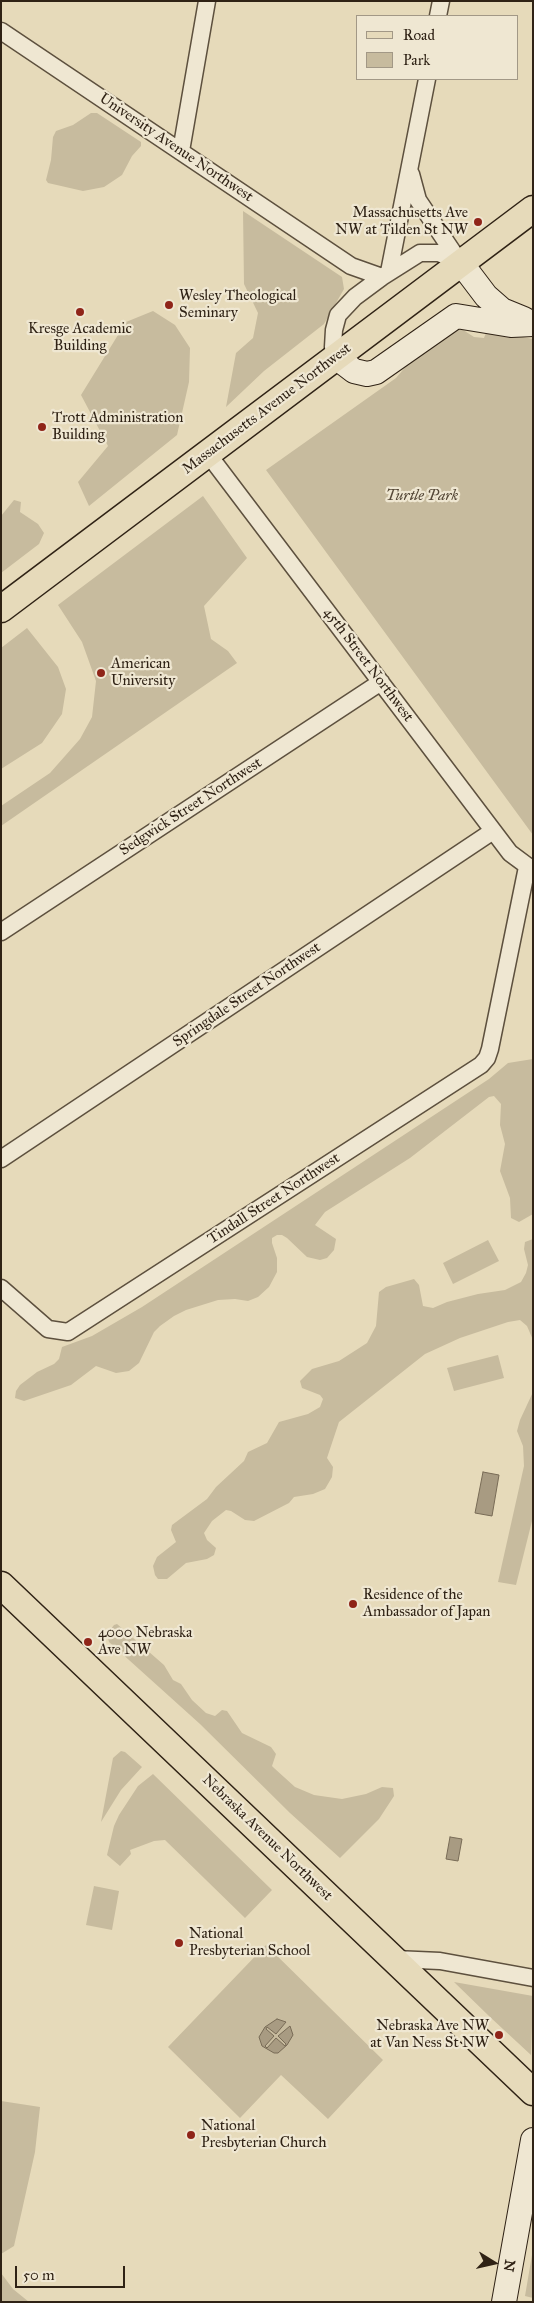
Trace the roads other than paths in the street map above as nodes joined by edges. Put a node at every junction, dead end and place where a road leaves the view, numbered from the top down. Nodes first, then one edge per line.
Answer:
1 (207, 1) edge
2 (440, 1) edge
3 (438, 15) edge
4 (1, 31) edge
5 (427, 80) edge
6 (180, 151) junction
7 (410, 172) junction
8 (533, 209) edge
9 (460, 263) junction
10 (351, 266) junction
11 (385, 274) junction
12 (356, 297) junction
13 (533, 324) edge
14 (336, 358) junction
15 (208, 454) junction
16 (1, 609) edge
17 (381, 682) junction
18 (493, 832) junction
19 (530, 869) edge
20 (1, 932) edge
21 (1, 1159) edge
22 (1, 1288) edge
23 (1, 1584) edge
24 (395, 1958) junction
25 (533, 1978) edge
26 (533, 2092) edge
27 (533, 2140) edge
28 (504, 2302) edge

1 - 6 street
2 - 3 street
4 - 6 street, University Avenue Northwest
5 - 7 street
6 - 10 street, University Avenue Northwest
7 - 9 street
7 - 11 street
8 - 9 main road, Massachusetts Avenue Northwest
9 - 11 street
9 - 13 street
9 - 14 main road, Massachusetts Avenue Northwest
10 - 11 street, University Avenue Northwest
10 - 12 street
11 - 12 street
12 - 14 street
13 - 14 street
14 - 15 main road, Massachusetts Avenue Northwest
15 - 16 main road, Massachusetts Avenue Northwest
15 - 17 street, 45th Street Northwest
17 - 18 street, 45th Street Northwest
17 - 20 street, Sedgwick Street Northwest
18 - 19 street, 45th Street Northwest
18 - 21 street, Springdale Street Northwest
19 - 22 street, Tindall Street Northwest
23 - 24 main road, Nebraska Avenue Northwest
24 - 25 street
24 - 26 main road, Nebraska Avenue Northwest
27 - 28 street

